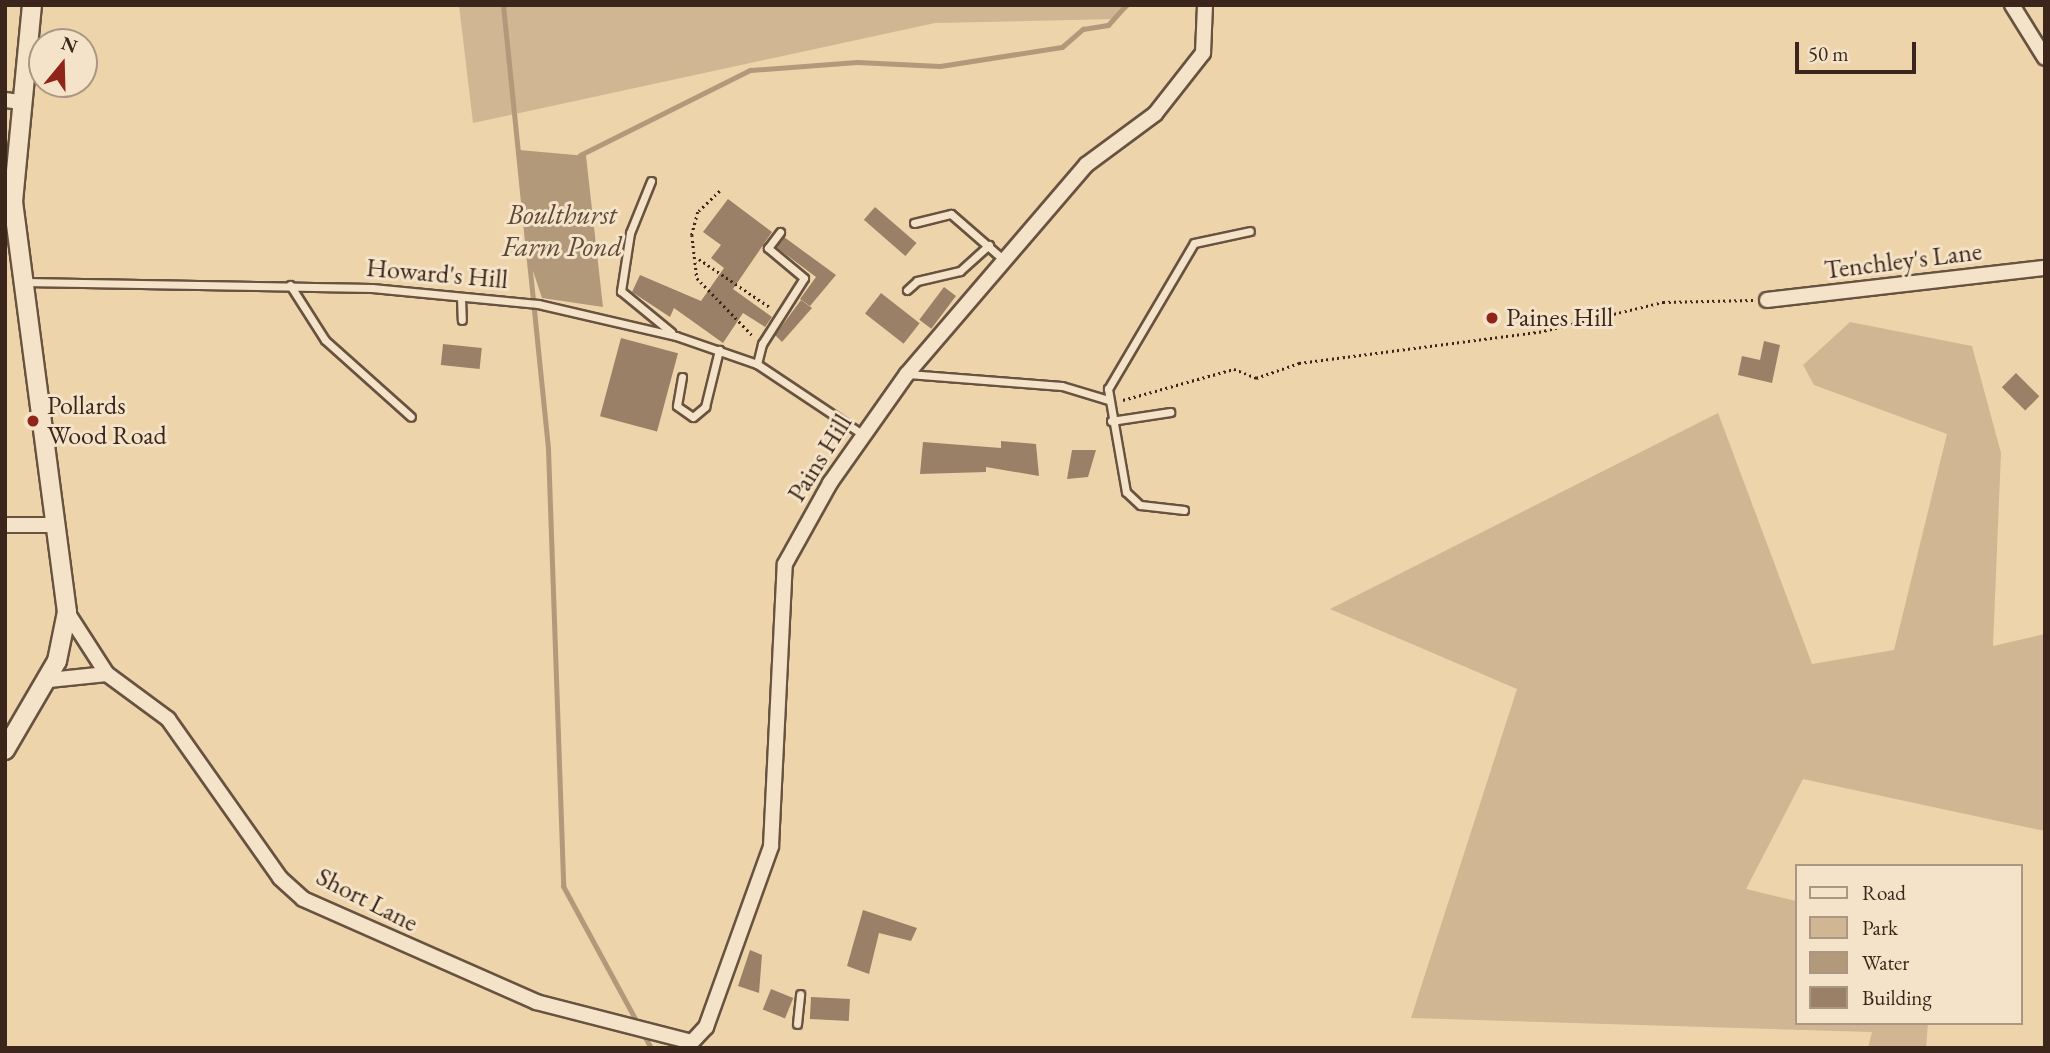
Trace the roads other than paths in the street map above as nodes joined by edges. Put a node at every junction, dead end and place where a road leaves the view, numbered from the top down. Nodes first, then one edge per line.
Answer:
1 (32, 5) edge
2 (1205, 5) edge
3 (2012, 5) edge
4 (2045, 58) edge
5 (12, 101) edge
6 (651, 181) dead end
7 (914, 223) dead end
8 (1250, 231) dead end
9 (780, 232) dead end
10 (989, 245) junction
11 (1005, 261) junction
12 (2045, 268) edge
13 (22, 282) junction
14 (289, 285) junction
15 (907, 290) dead end
16 (461, 297) junction
17 (1767, 300) road end
18 (462, 320) dead end
19 (676, 336) junction
20 (719, 350) junction
21 (757, 364) junction
22 (907, 374) junction
23 (682, 377) dead end
24 (1108, 400) junction
25 (1170, 412) dead end
26 (411, 417) dead end
27 (1111, 421) junction
28 (862, 434) junction
29 (1185, 510) dead end
30 (5, 525) edge
31 (56, 525) junction
32 (67, 612) junction
33 (107, 674) junction
34 (49, 680) junction
35 (5, 750) edge
36 (800, 994) dead end
37 (797, 1024) dead end
38 (693, 1045) edge

1 - 5 street
2 - 11 street, Pains Hill
3 - 4 street
5 - 13 street
6 - 19 lane
7 - 10 lane
8 - 24 lane
9 - 21 lane
10 - 11 lane
10 - 15 lane
11 - 22 street, Pains Hill
12 - 17 street, Tenchley's Lane
13 - 14 lane, Howard's Hill
13 - 31 street
14 - 16 lane, Howard's Hill
14 - 26 lane
16 - 18 lane
16 - 19 lane, Howard's Hill
19 - 20 lane, Howard's Hill
20 - 21 lane, Howard's Hill
20 - 23 lane
21 - 28 lane, Howard's Hill
22 - 24 lane
22 - 28 street, Pains Hill
24 - 27 lane
25 - 27 lane
27 - 29 lane
28 - 38 street, Pains Hill
30 - 31 street
31 - 32 street
32 - 33 street, Short Lane
32 - 34 street
33 - 34 street
33 - 38 street, Short Lane
34 - 35 street
36 - 37 lane

